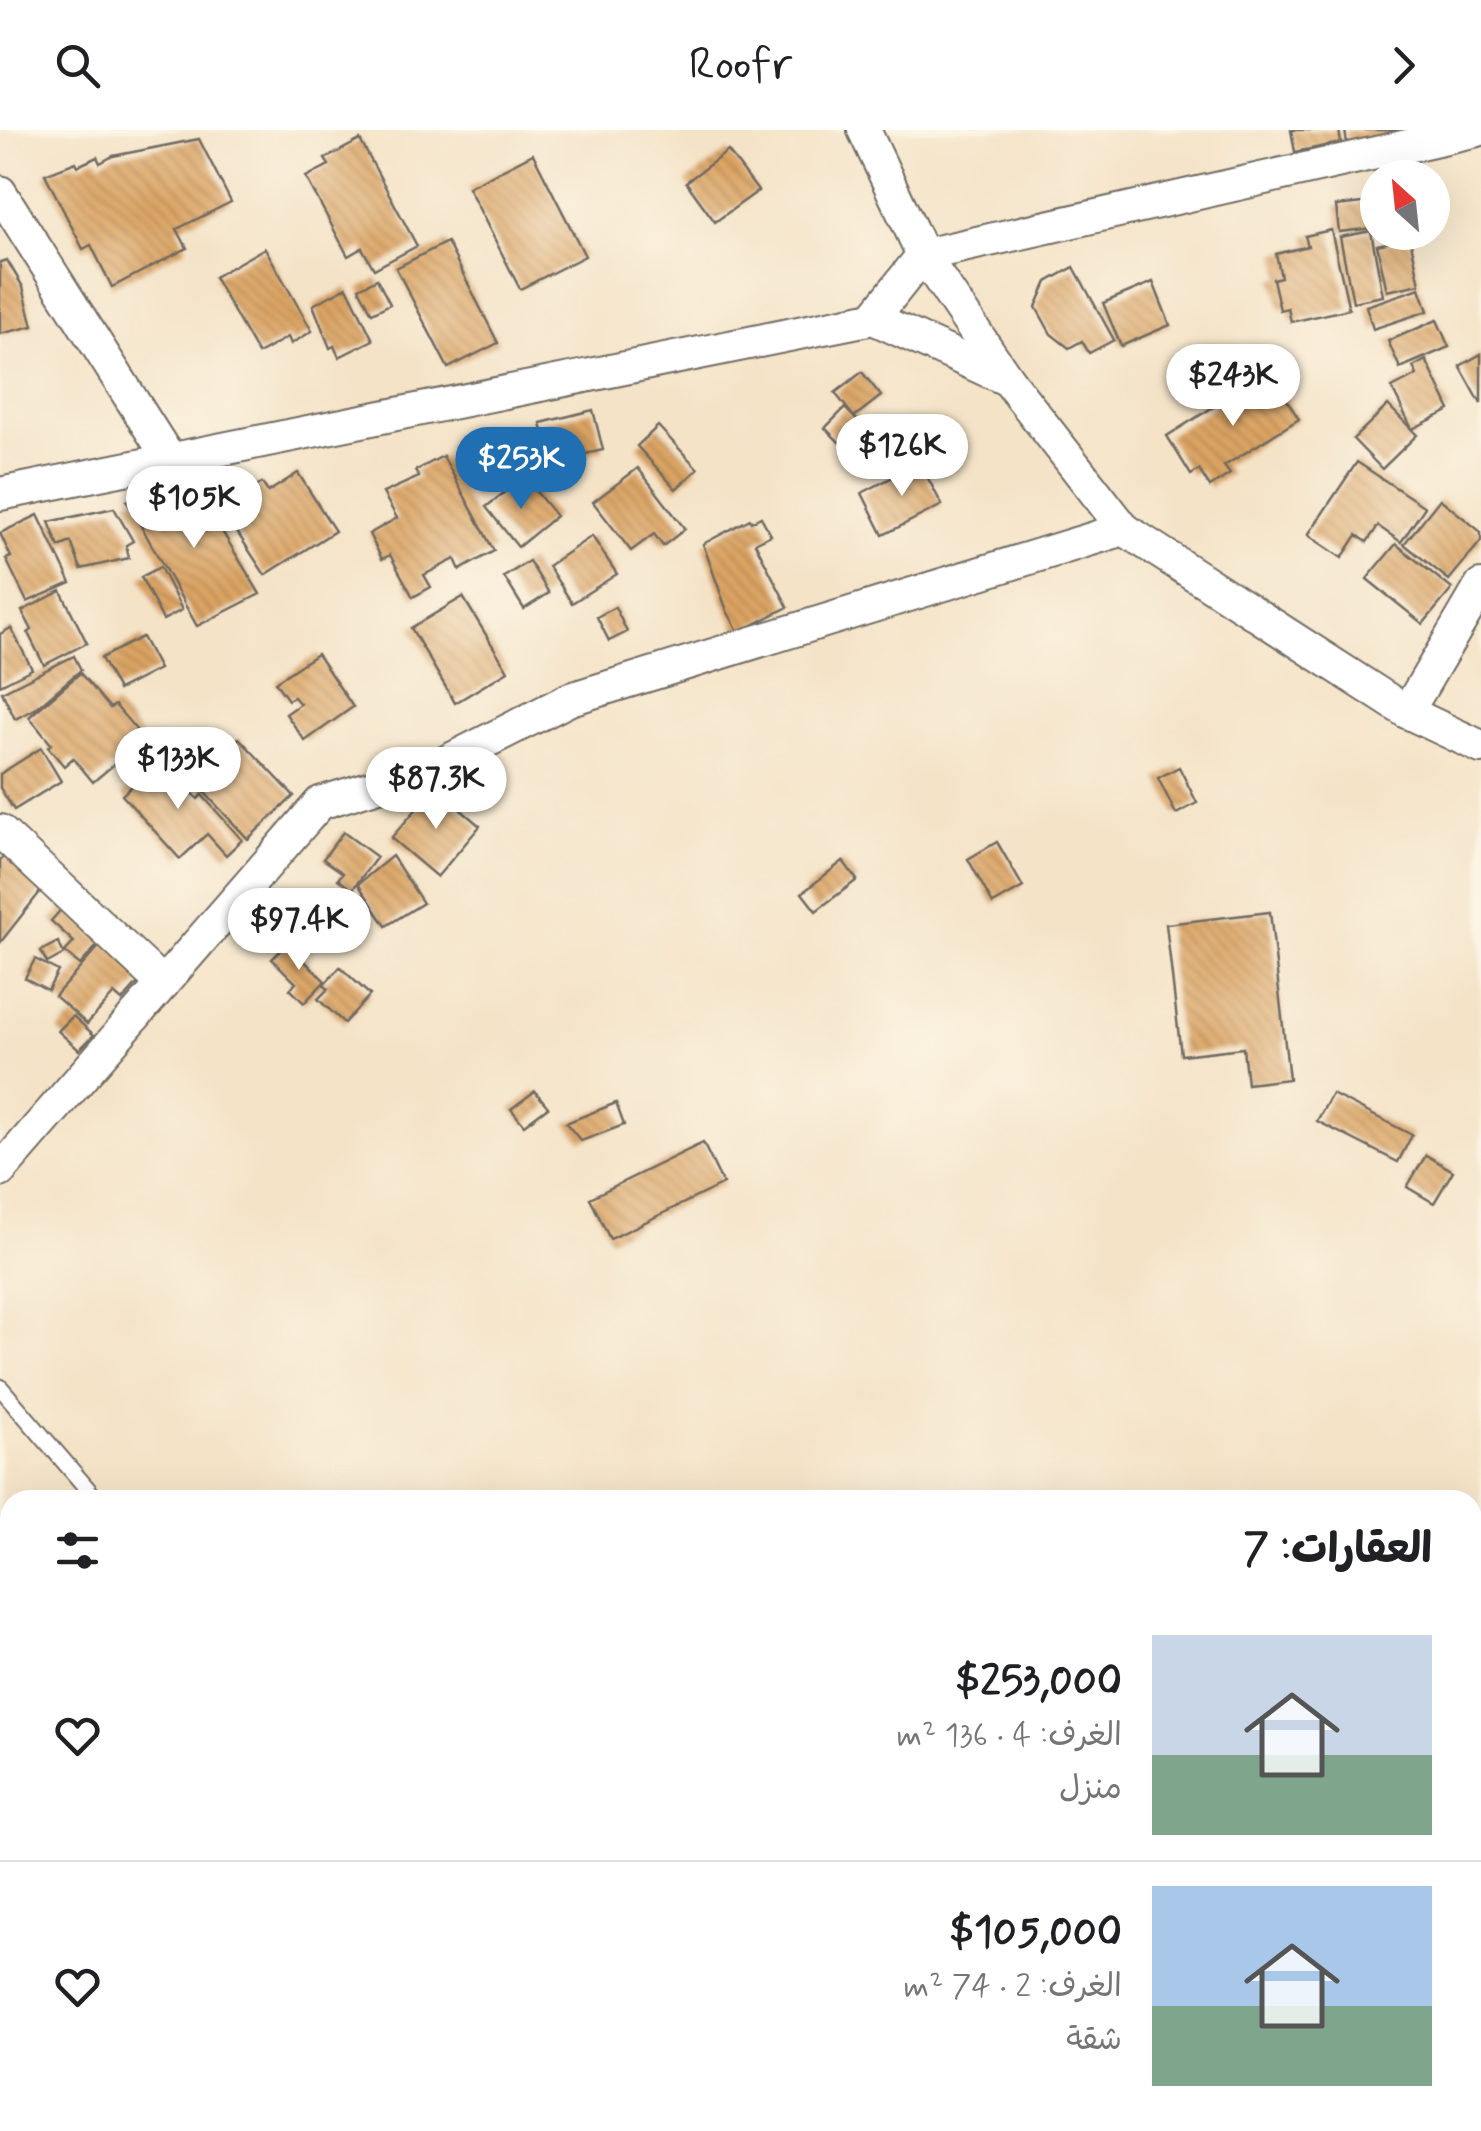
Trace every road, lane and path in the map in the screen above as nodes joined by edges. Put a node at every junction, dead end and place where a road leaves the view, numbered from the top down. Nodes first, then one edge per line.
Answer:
1 (864, 130) edge
2 (1478, 130) edge
3 (0, 192) edge
4 (924, 255) junction
5 (873, 318) junction
6 (1008, 380) junction
7 (170, 460) junction
8 (0, 494) edge
9 (1124, 530) junction
10 (1481, 586) edge
11 (1407, 712) junction
12 (1481, 747) edge
13 (0, 831) edge
14 (163, 984) junction
15 (0, 1171) edge
16 (0, 1387) edge
17 (88, 1490) edge

1 - 4 street
2 - 4 street
3 - 7 street
4 - 5 street
4 - 6 street
5 - 6 street
5 - 7 street
6 - 9 street
7 - 8 street
9 - 11 street
9 - 14 street
10 - 11 street
11 - 12 street
13 - 14 street
14 - 15 street
16 - 17 lane

